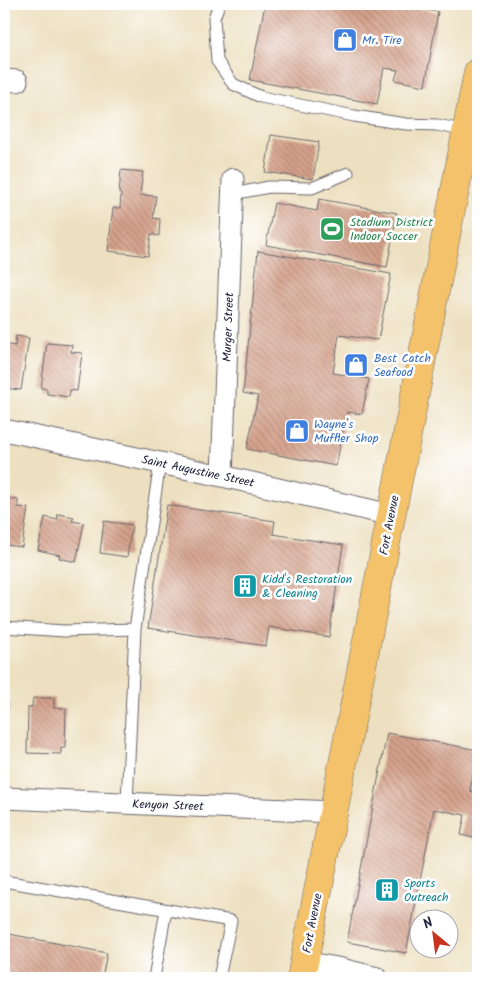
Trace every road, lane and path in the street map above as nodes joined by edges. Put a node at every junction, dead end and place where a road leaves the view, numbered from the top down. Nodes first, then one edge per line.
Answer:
1 (219, 4) edge
2 (478, 72) edge
3 (467, 131) junction
4 (348, 173) dead end
5 (233, 186) joint
6 (4, 430) edge
7 (160, 463) junction
8 (222, 476) junction
9 (391, 515) junction
10 (4, 627) edge
11 (135, 629) junction
12 (4, 798) edge
13 (127, 803) junction
14 (333, 812) junction
15 (4, 881) edge
16 (166, 910) junction
17 (303, 970) edge
18 (154, 978) edge
19 (219, 978) edge
20 (377, 978) edge

1 - 3 lane
2 - 3 main road, Fort Avenue
3 - 9 main road, Fort Avenue
4 - 5 lane
5 - 8 street, Murger Street
6 - 7 street, Saint Augustine Street
7 - 8 street, Saint Augustine Street
7 - 11 lane
8 - 9 street, Saint Augustine Street
9 - 14 main road, Fort Avenue
10 - 11 lane
11 - 13 lane
12 - 13 street, Kenyon Street
13 - 14 street, Kenyon Street
14 - 17 main road, Fort Avenue
15 - 16 lane
16 - 18 lane
16 - 19 lane
17 - 20 street

